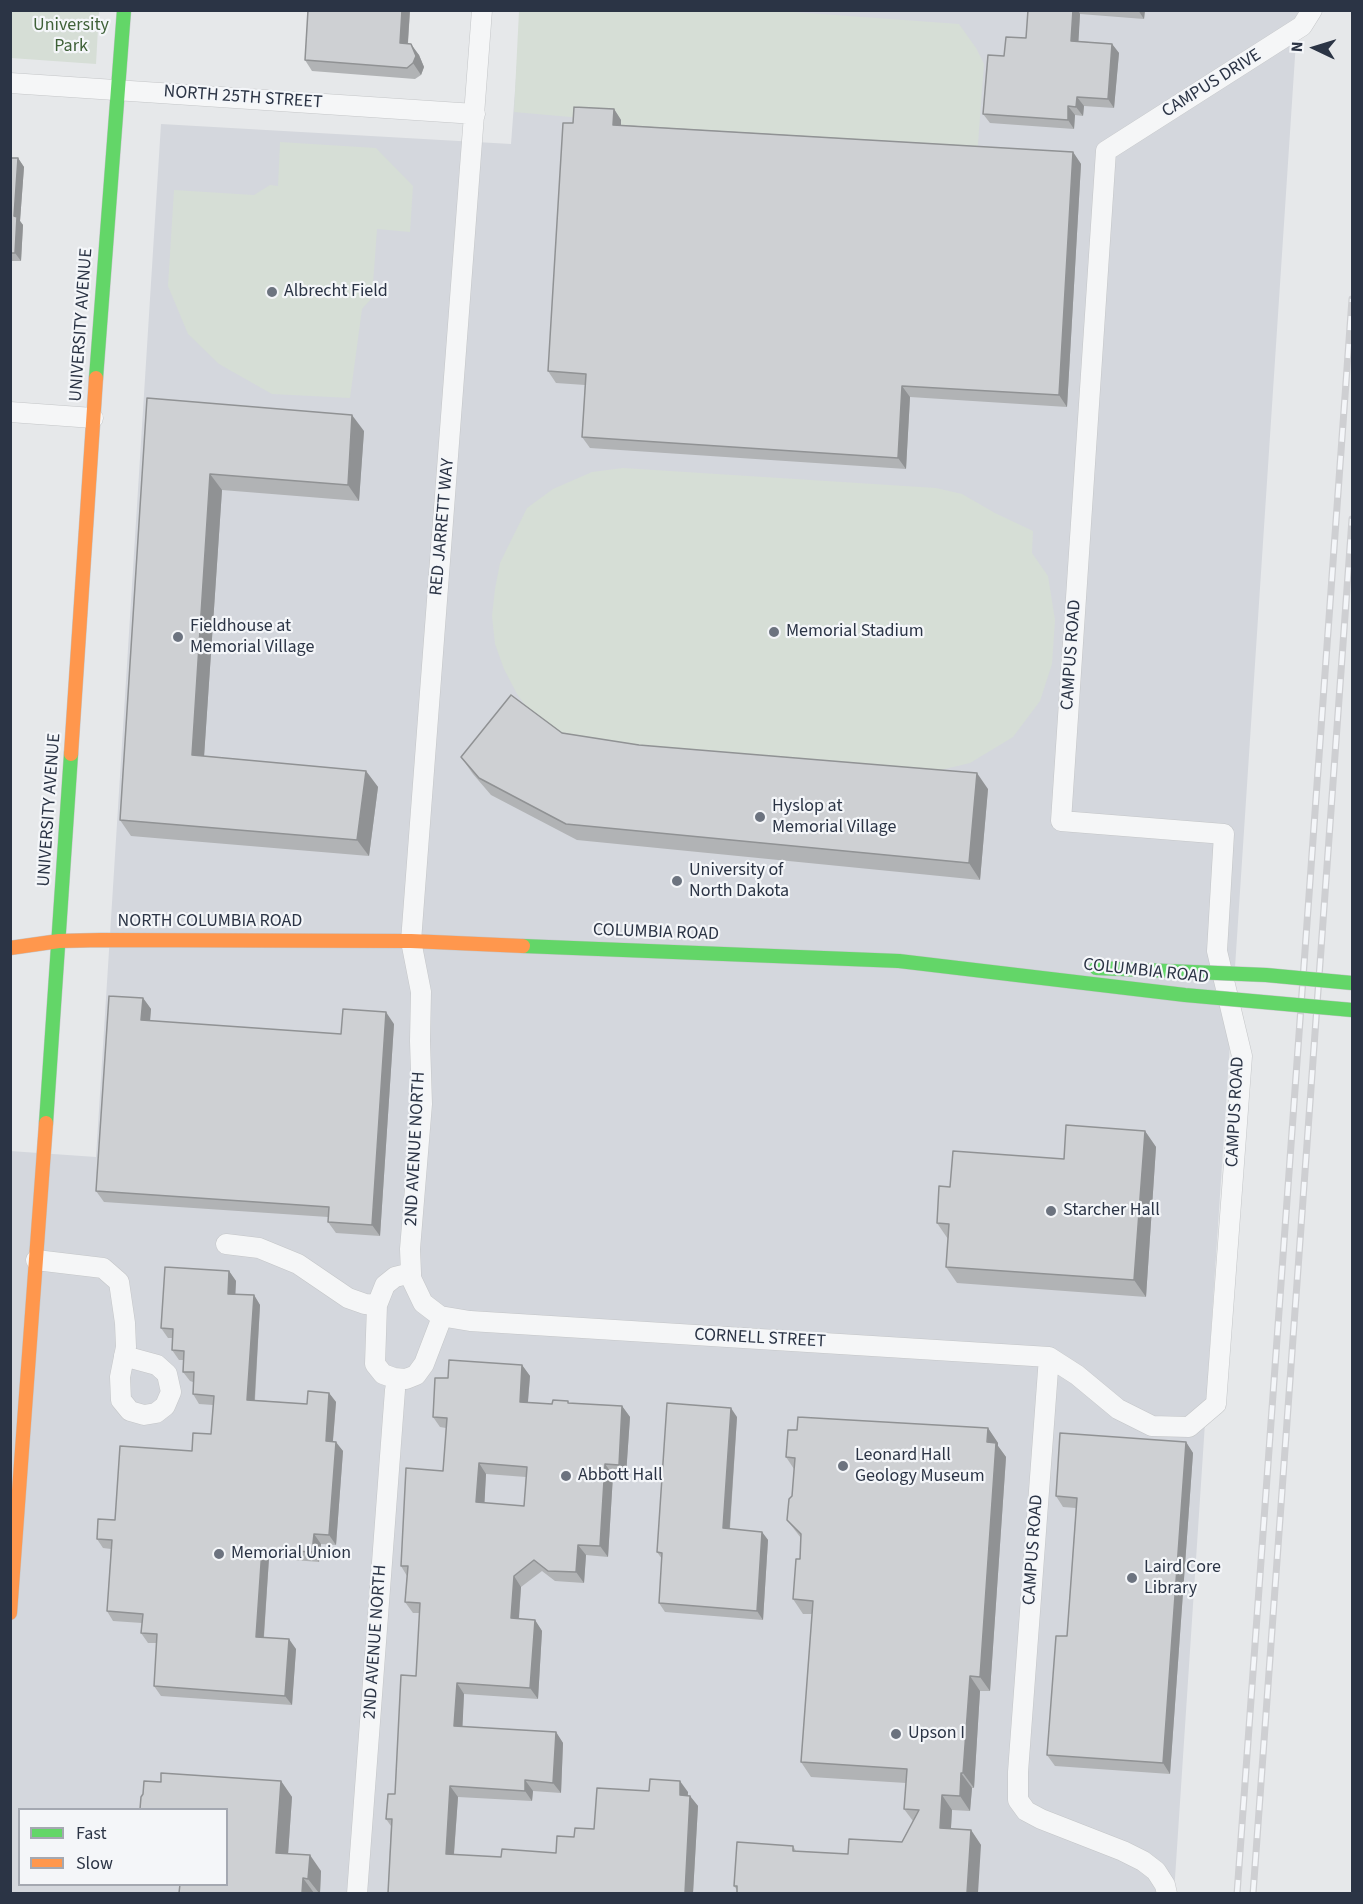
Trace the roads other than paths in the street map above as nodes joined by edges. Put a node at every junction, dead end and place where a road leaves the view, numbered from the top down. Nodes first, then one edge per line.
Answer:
1 (124, 10) edge
2 (482, 10) edge
3 (1312, 10) edge
4 (10, 83) edge
5 (118, 91) junction
6 (475, 114) junction
7 (1106, 151) joint
8 (10, 412) edge
9 (93, 418) junction
10 (411, 940) junction
11 (60, 941) junction
12 (10, 948) edge
13 (899, 961) junction
14 (1062, 967) dead end
15 (1085, 968) dead end
16 (1353, 983) edge
17 (1353, 1010) edge
18 (226, 1244) dead end
19 (36, 1260) junction
20 (411, 1273) junction
21 (377, 1305) junction
22 (442, 1317) junction
23 (124, 1356) dead end
24 (1049, 1357) junction
25 (395, 1390) dead end
26 (12, 1572) edge
27 (10, 1612) edge
28 (357, 1893) edge
29 (1167, 1893) edge

1 - 5 main road, UNIVERSITY AVENUE
2 - 6 street
3 - 7 street, CAMPUS DRIVE
4 - 5 street, NORTH 25TH STREET
5 - 6 street, NORTH 25TH STREET
5 - 9 main road, UNIVERSITY AVENUE
6 - 10 street, RED JARRETT WAY
7 - 24 street, CAMPUS ROAD
8 - 9 street
9 - 11 main road, UNIVERSITY AVENUE
10 - 11 main road, NORTH COLUMBIA ROAD
10 - 13 main road, COLUMBIA ROAD
10 - 20 street, 2ND AVENUE NORTH
11 - 12 main road, NORTH COLUMBIA ROAD
11 - 19 main road, UNIVERSITY AVENUE
13 - 14 main road, COLUMBIA ROAD, bridge
13 - 17 main road, COLUMBIA ROAD, bridge
15 - 16 main road, COLUMBIA ROAD, bridge
18 - 21 street
19 - 23 street
19 - 26 main road, UNIVERSITY AVENUE
20 - 21 street
20 - 22 street, 2ND AVENUE NORTH
21 - 22 street
22 - 24 street, CORNELL STREET
24 - 29 street, CAMPUS ROAD
25 - 28 street, 2ND AVENUE NORTH
26 - 27 main road, UNIVERSITY AVENUE

